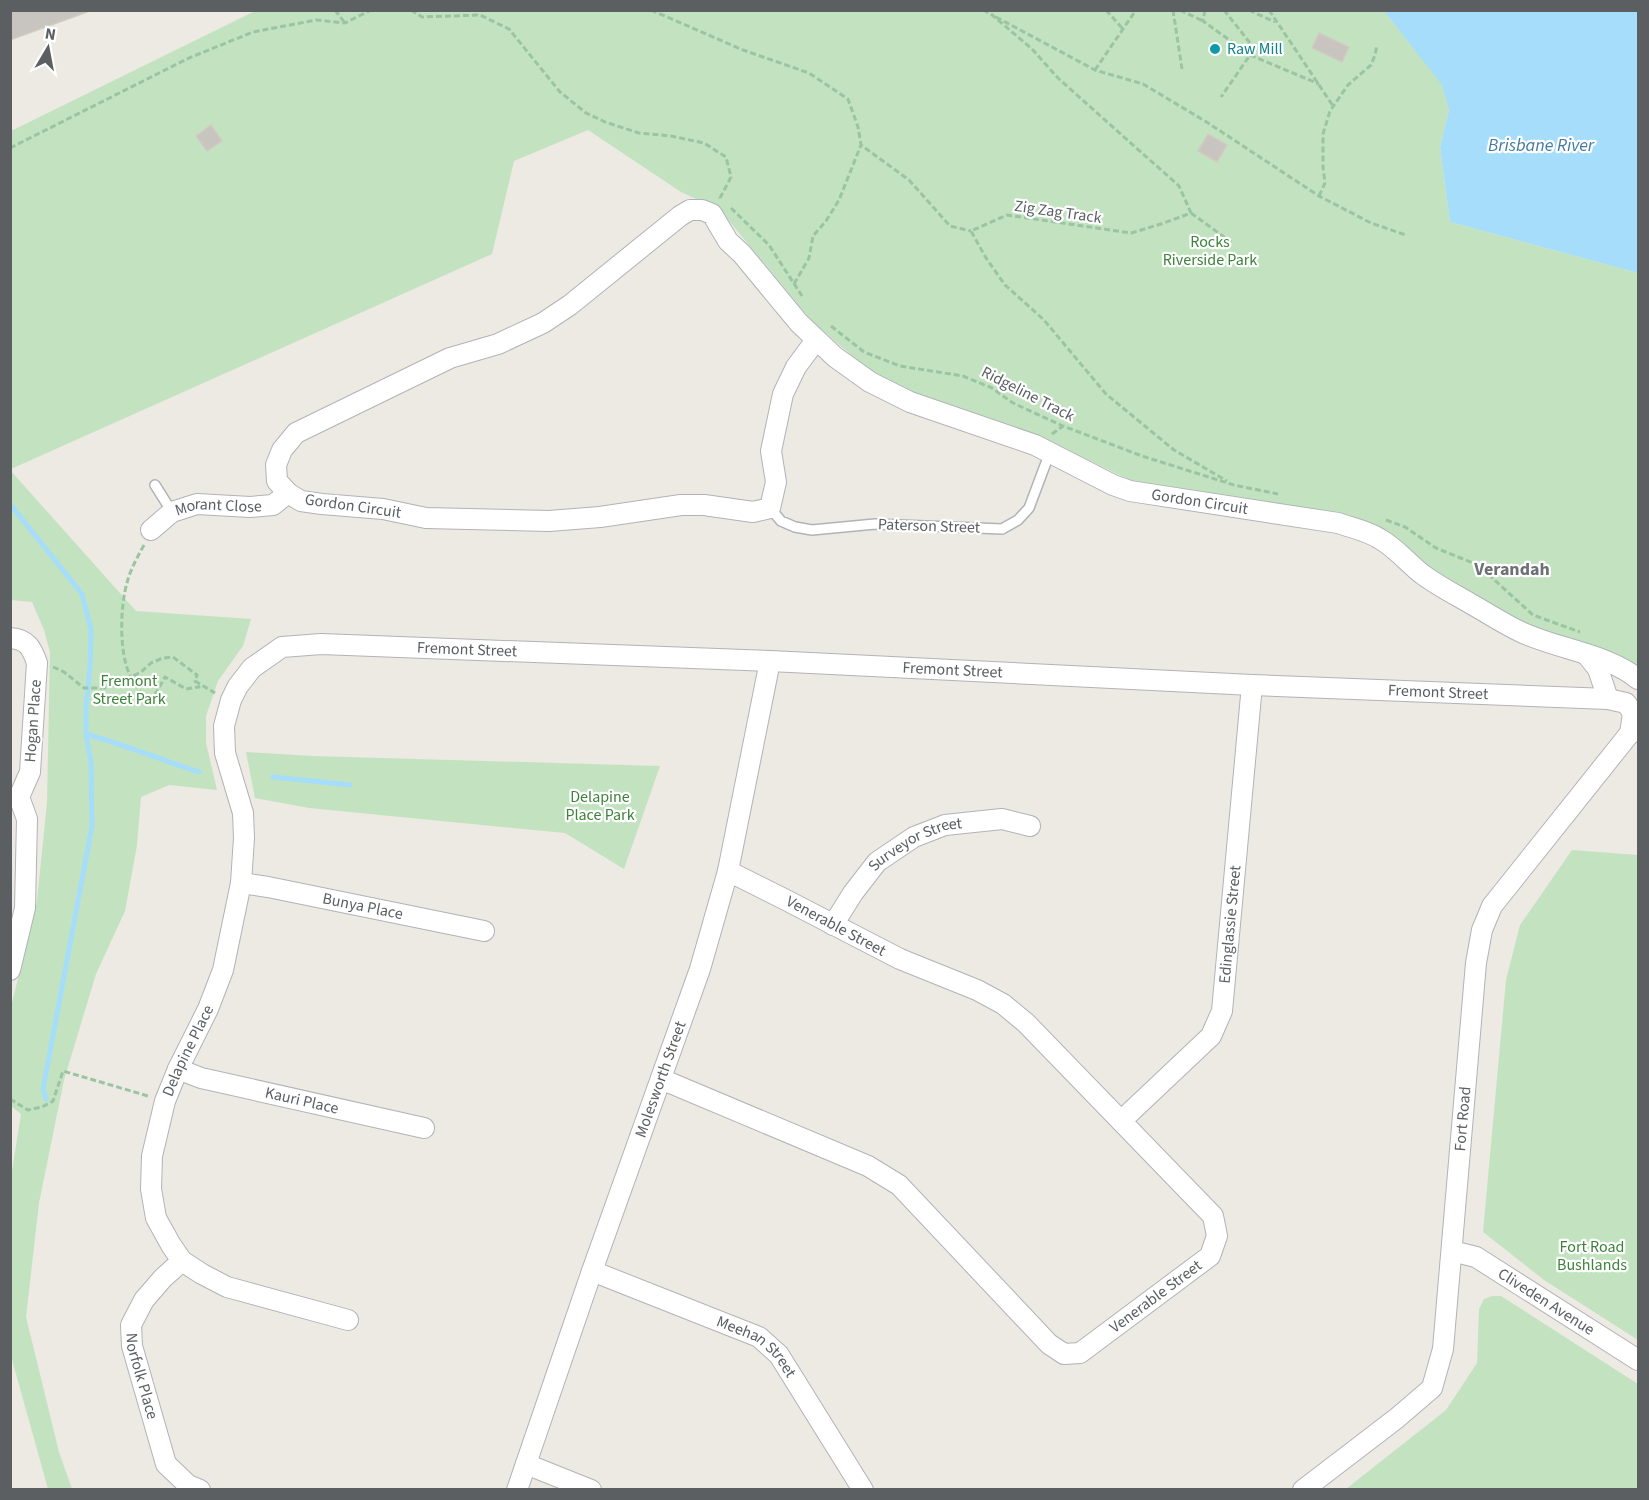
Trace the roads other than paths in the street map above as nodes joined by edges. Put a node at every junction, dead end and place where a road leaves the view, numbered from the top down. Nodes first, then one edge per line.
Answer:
1 (816, 340) junction
2 (1050, 452) junction
3 (155, 485) dead end
4 (288, 493) junction
5 (770, 508) junction
6 (172, 512) junction
7 (151, 530) road end
8 (10, 638) edge
9 (1586, 644) junction
10 (770, 661) junction
11 (252, 668) joint
12 (1638, 679) edge
13 (1252, 685) junction
14 (1608, 699) junction
15 (1634, 728) edge
16 (15, 797) edge
17 (1030, 826) dead end
18 (728, 871) junction
19 (241, 883) junction
20 (833, 925) junction
21 (484, 931) dead end
22 (10, 970) edge
23 (178, 1069) junction
24 (661, 1079) junction
25 (1121, 1121) junction
26 (424, 1128) dead end
27 (1452, 1251) junction
28 (183, 1261) junction
29 (592, 1271) junction
30 (348, 1320) dead end
31 (1638, 1360) edge
32 (526, 1464) junction
33 (200, 1490) edge
34 (517, 1490) edge
35 (591, 1490) edge
36 (863, 1490) edge
37 (1303, 1490) edge

1 - 2 street, Gordon Circuit
1 - 4 street, Gordon Circuit
1 - 5 street
2 - 5 lane, Paterson Street
2 - 9 street, Gordon Circuit
3 - 6 lane
4 - 5 street, Gordon Circuit
4 - 6 street, Morant Close
6 - 7 street, Morant Close
8 - 16 street, Hogan Place
9 - 12 street, Gordon Circuit
9 - 14 street
10 - 11 street, Fremont Street
10 - 13 street, Fremont Street
10 - 18 street, Molesworth Street
11 - 19 street, Delapine Place
13 - 14 street, Fremont Street
13 - 25 street, Edinglassie Street
14 - 15 street, Fremont Street
15 - 27 street, Fort Road
16 - 22 street, Hogan Place
17 - 20 street, Surveyor Street
18 - 20 street, Venerable Street
18 - 24 street, Molesworth Street
19 - 21 street, Bunya Place
19 - 23 street, Delapine Place
20 - 25 street, Venerable Street
23 - 26 street, Kauri Place
23 - 28 street, Delapine Place
24 - 25 street, Venerable Street
24 - 29 street, Molesworth Street
27 - 31 street, Cliveden Avenue
27 - 37 street, Fort Road
28 - 30 street, Delapine Place
28 - 33 street, Norfolk Place
29 - 32 street, Molesworth Street
29 - 36 street, Meehan Street
32 - 34 street, Molesworth Street
32 - 35 street

